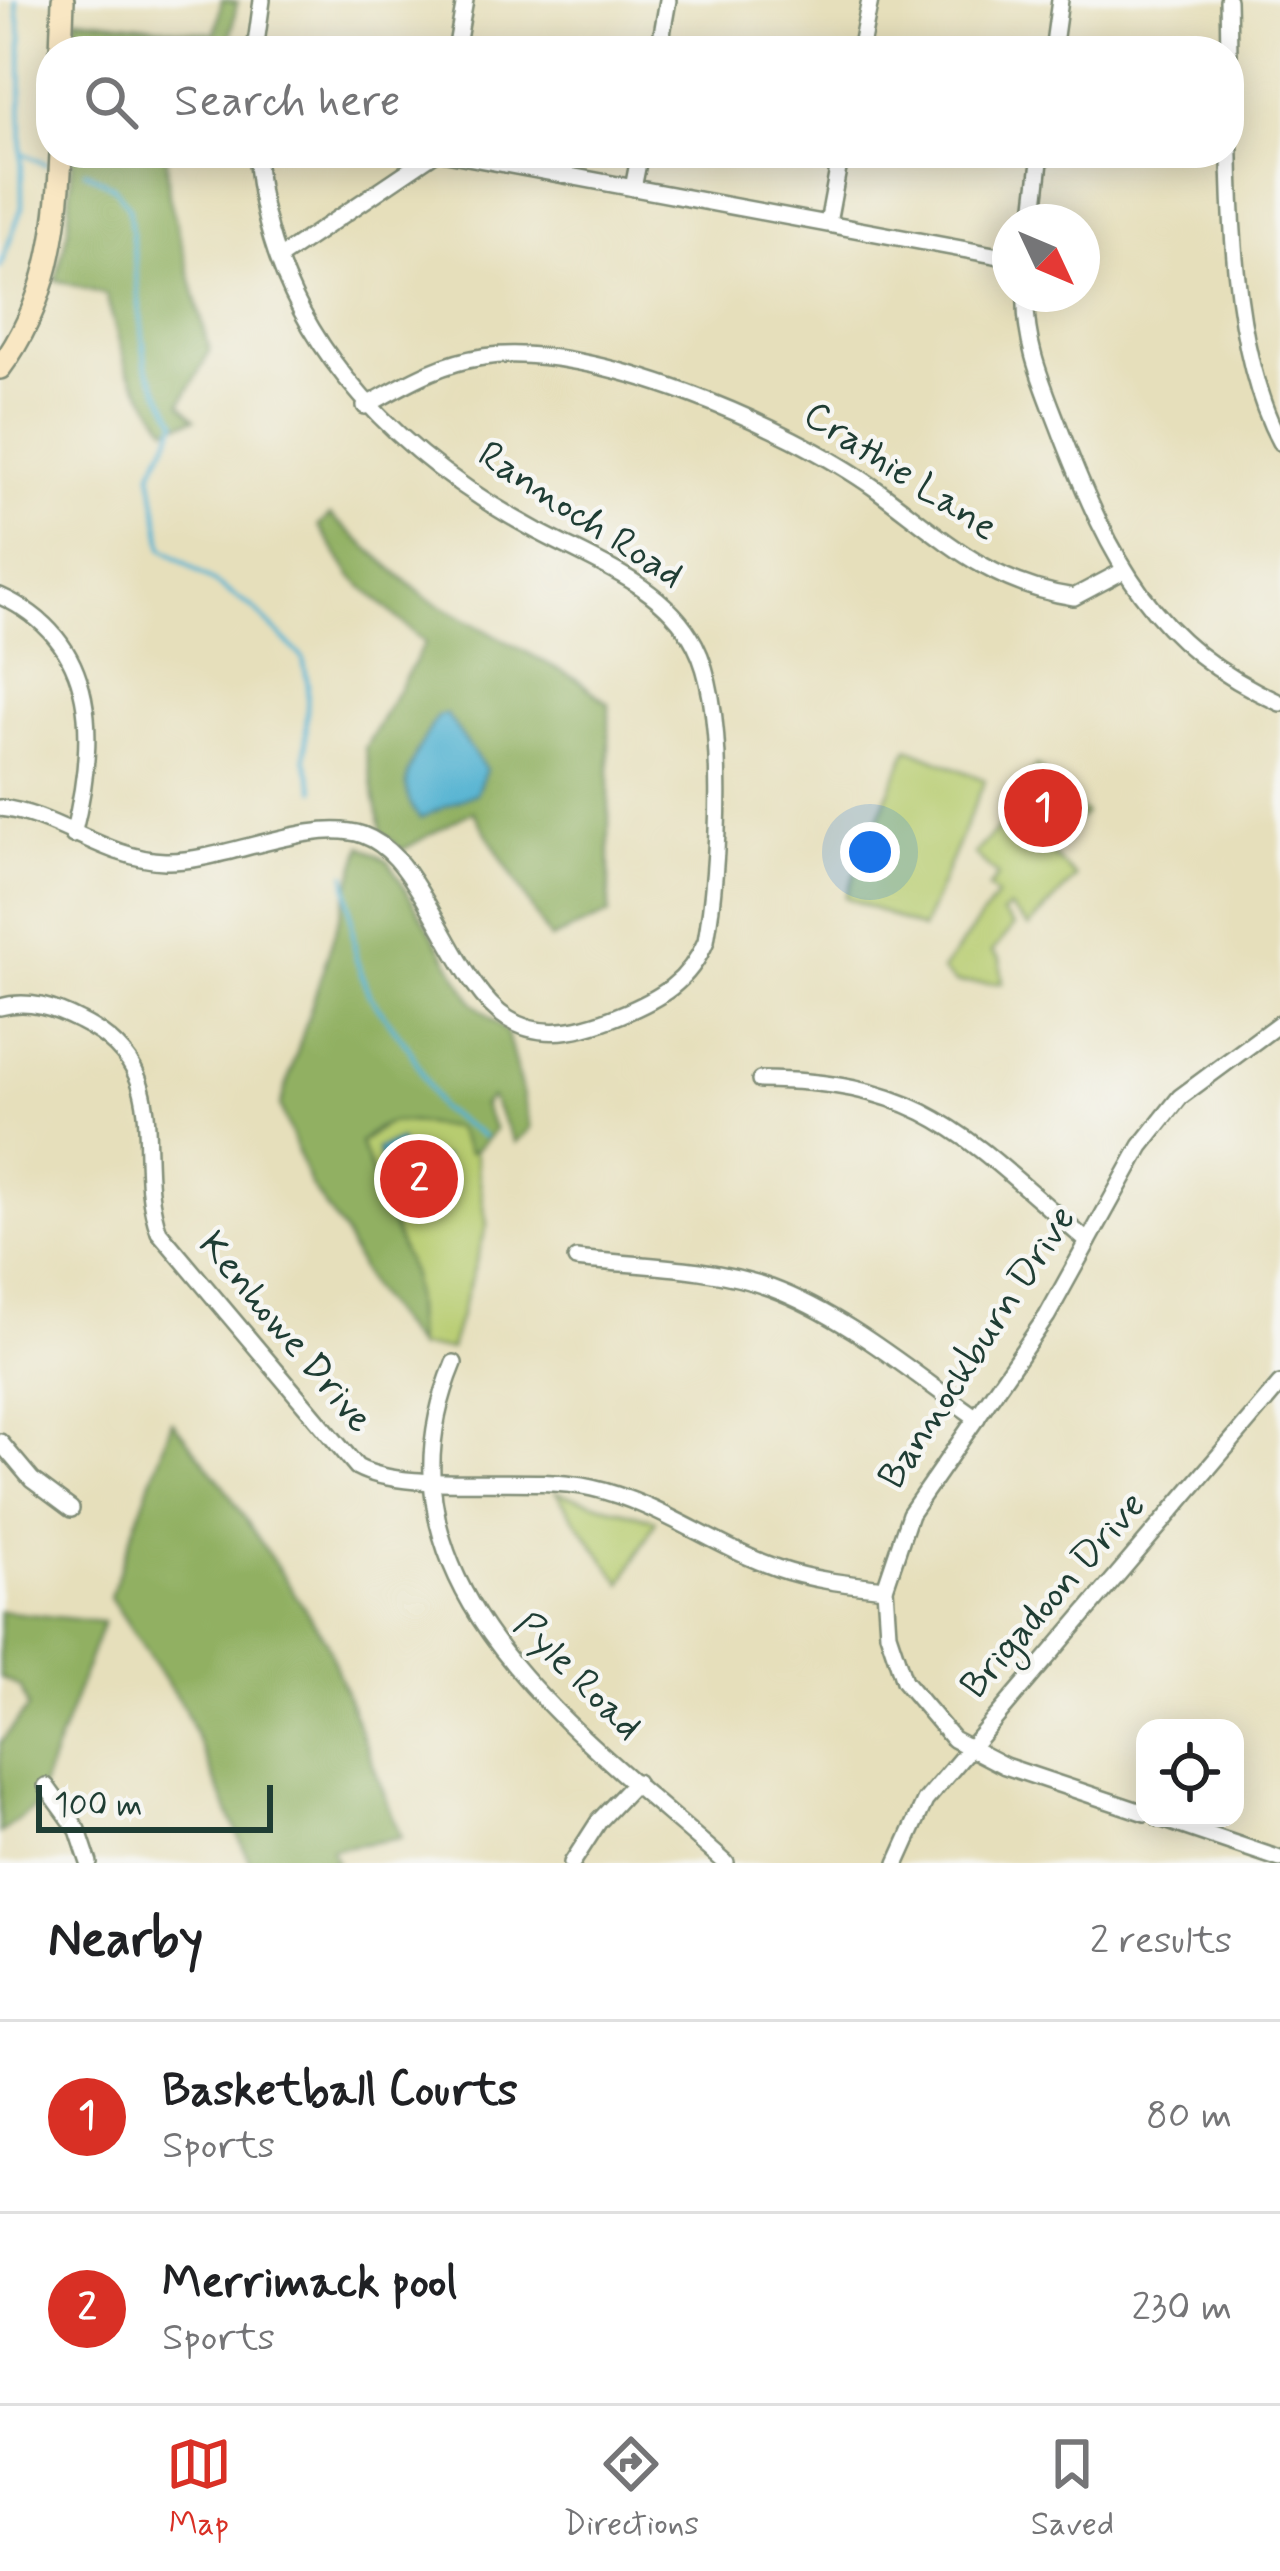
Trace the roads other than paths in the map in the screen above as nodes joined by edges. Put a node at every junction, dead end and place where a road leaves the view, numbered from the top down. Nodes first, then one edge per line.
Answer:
1 (63, 0) edge
2 (262, 0) edge
3 (465, 0) edge
4 (668, 0) edge
5 (870, 0) edge
6 (1060, 0) edge
7 (1228, 0) edge
8 (62, 36) edge
9 (257, 36) edge
10 (459, 36) edge
11 (662, 36) edge
12 (863, 36) edge
13 (1055, 36) edge
14 (1229, 36) edge
15 (59, 168) edge
16 (259, 168) edge
17 (413, 168) edge
18 (527, 168) edge
19 (637, 168) edge
20 (838, 168) edge
21 (1039, 168) edge
22 (1234, 168) edge
23 (634, 188) junction
24 (1035, 204) edge
25 (828, 223) junction
26 (992, 254) edge
27 (279, 258) junction
28 (1026, 312) edge
29 (0, 368) edge
30 (365, 406) junction
31 (1280, 442) edge
32 (1123, 572) junction
33 (0, 596) edge
34 (1280, 704) edge
35 (0, 808) edge
36 (73, 835) junction
37 (0, 1007) edge
38 (1280, 1023) edge
39 (760, 1080) dead end
40 (1088, 1242) junction
41 (576, 1259) dead end
42 (454, 1363) dead end
43 (1280, 1384) edge
44 (976, 1418) junction
45 (0, 1442) edge
46 (431, 1480) junction
47 (71, 1509) dead end
48 (885, 1588) junction
49 (968, 1748) junction
50 (636, 1782) junction
51 (46, 1786) dead end
52 (1136, 1810) edge
53 (1187, 1827) edge
54 (1279, 1856) edge
55 (88, 1863) edge
56 (572, 1863) edge
57 (725, 1863) edge
58 (897, 1863) edge

1 - 8 main road
2 - 9 street
3 - 10 street
4 - 11 street
5 - 12 street
6 - 13 street
7 - 14 street
15 - 29 main road
16 - 27 street, Rannoch Road
17 - 27 street
18 - 23 street
19 - 23 street
20 - 25 street
21 - 24 street
22 - 31 street
23 - 25 street
25 - 26 street
27 - 30 street, Rannoch Road
28 - 32 street
30 - 32 street, Crathie Lane
30 - 36 street, Rannoch Road
32 - 34 street
33 - 36 street
35 - 36 street, Rannoch Road
37 - 46 street, Kenhowe Drive
38 - 40 street, Bannockburn Drive
39 - 40 street
40 - 44 street, Bannockburn Drive
41 - 44 street
42 - 46 street, Pyle Road
43 - 49 street, Brigadoon Drive
44 - 48 street, Bannockburn Drive
45 - 47 street
46 - 48 street, Kenhowe Drive
46 - 50 street, Pyle Road
48 - 49 street, Bannockburn Drive
49 - 52 street, Bannockburn Drive
49 - 58 street, Brigadoon Drive
50 - 56 street
50 - 57 street, Pyle Road
51 - 55 street
53 - 54 street

